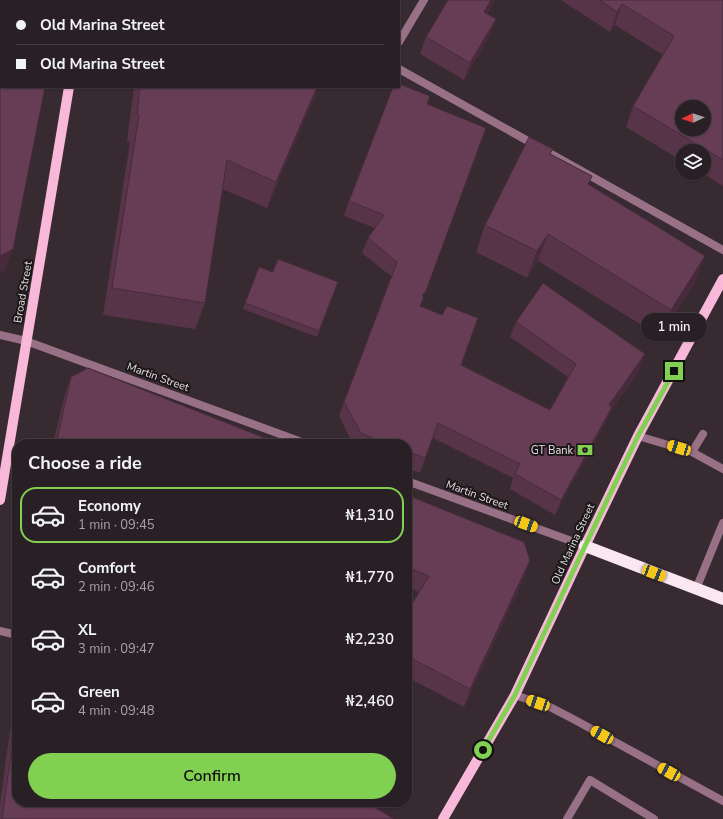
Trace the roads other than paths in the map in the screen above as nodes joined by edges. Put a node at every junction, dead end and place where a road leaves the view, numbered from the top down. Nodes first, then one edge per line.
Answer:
1 (424, 0) edge
2 (400, 40) edge
3 (400, 70) edge
4 (69, 88) edge
5 (723, 250) edge
6 (723, 279) edge
7 (0, 335) edge
8 (26, 341) junction
9 (704, 434) dead end
10 (638, 436) junction
11 (293, 439) edge
12 (692, 452) junction
13 (723, 469) edge
14 (412, 483) edge
15 (0, 500) edge
16 (722, 526) edge
17 (585, 546) junction
18 (696, 589) junction
19 (723, 599) edge
20 (0, 631) edge
21 (12, 634) edge
22 (515, 695) junction
23 (723, 801) edge
24 (443, 819) edge
25 (567, 819) edge
26 (654, 819) edge

1 - 2 street
3 - 5 street
4 - 8 main road, Broad Street
6 - 10 main road, Old Marina Street
7 - 8 street, Martin Street
8 - 11 street, Martin Street
8 - 15 main road, Broad Street
9 - 12 street
10 - 12 street
10 - 17 main road, Old Marina Street
12 - 13 street
14 - 17 street, Martin Street
16 - 18 street
17 - 18 highway
17 - 22 main road, Old Marina Street
18 - 19 highway
20 - 21 street
22 - 23 street
22 - 24 main road, Old Marina Street
25 - 26 street

